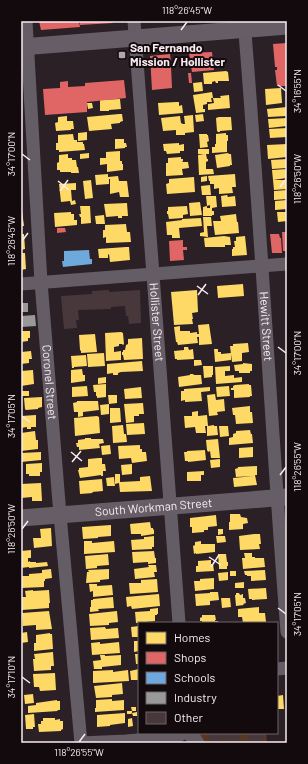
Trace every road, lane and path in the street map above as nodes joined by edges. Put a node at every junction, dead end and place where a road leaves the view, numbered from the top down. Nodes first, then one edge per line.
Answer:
1 (26, 21) edge
2 (134, 21) edge
3 (244, 25) edge
4 (287, 26) edge
5 (135, 39) junction
6 (25, 47) edge
7 (287, 264) edge
8 (262, 266) junction
9 (153, 274) junction
10 (42, 282) junction
11 (21, 284) edge
12 (282, 498) edge
13 (171, 506) junction
14 (60, 515) junction
15 (21, 518) edge
16 (179, 622) edge
17 (287, 632) edge
18 (181, 734) edge
19 (188, 734) edge
20 (126, 742) edge
21 (81, 743) edge
22 (198, 743) edge

1 - 6 street, Coronel Street
2 - 5 street, Hollister Street
3 - 4 main road
3 - 5 main road
3 - 8 street, Hewitt Street
5 - 6 main road
5 - 9 street, Hollister Street
6 - 10 street, Coronel Street
7 - 8 street
8 - 9 street
8 - 12 street, Hewitt Street
9 - 10 street
9 - 13 street, Hollister Street
10 - 11 street
10 - 14 street, Coronel Street
12 - 13 main road, South Workman Street
12 - 17 street, Hewitt Street
13 - 14 main road, South Workman Street
13 - 16 street, Hollister Street
14 - 15 main road, South Workman Street
14 - 21 street, Coronel Street
18 - 20 street
19 - 22 street
20 - 21 street

